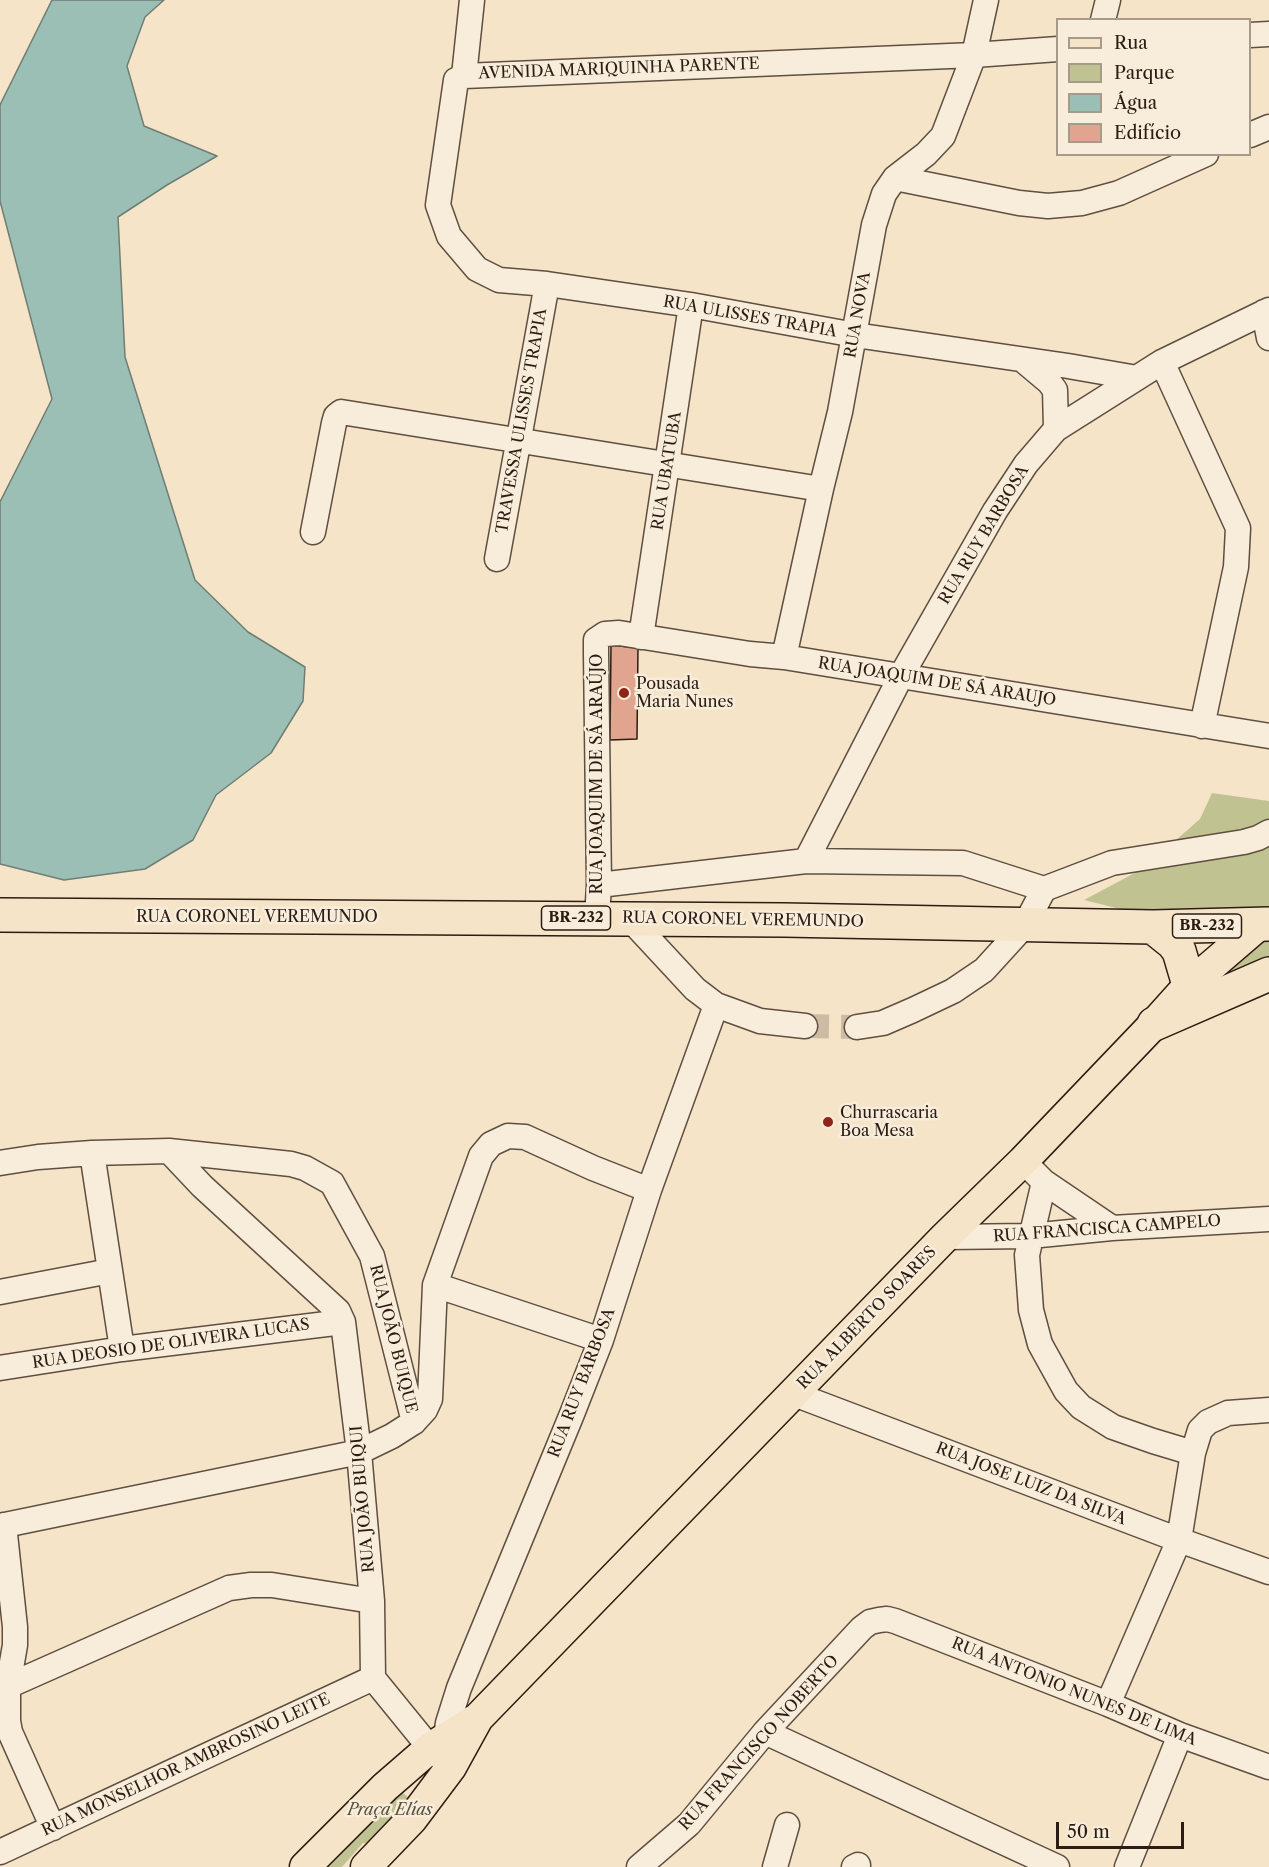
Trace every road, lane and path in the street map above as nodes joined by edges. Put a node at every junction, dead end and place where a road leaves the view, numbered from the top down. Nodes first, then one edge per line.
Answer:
1 (472, 0) edge
2 (986, 0) edge
3 (1108, 0) edge
4 (1103, 18) edge
5 (1269, 34) edge
6 (1251, 35) edge
7 (1056, 49) edge
8 (974, 55) junction
9 (464, 76) junction
10 (1269, 127) edge
11 (1251, 135) edge
12 (1202, 156) edge
13 (895, 178) junction
14 (547, 284) junction
15 (692, 305) junction
16 (1267, 311) edge
17 (855, 335) junction
18 (1269, 338) edge
19 (1024, 361) junction
20 (1162, 362) junction
21 (1137, 378) junction
22 (1056, 429) junction
23 (518, 440) junction
24 (668, 465) junction
25 (821, 489) junction
26 (313, 532) dead end
27 (497, 558) dead end
28 (605, 634) joint
29 (641, 637) junction
30 (784, 657) junction
31 (901, 676) junction
32 (1202, 726) junction
33 (1269, 736) edge
34 (1269, 831) edge
35 (806, 861) junction
36 (599, 885) junction
37 (1044, 889) junction
38 (0, 915) edge
39 (597, 918) junction
40 (630, 919) junction
41 (1265, 924) edge
42 (1025, 925) junction
43 (1153, 927) junction
44 (1269, 974) edge
45 (1189, 985) junction
46 (716, 1005) junction
47 (1154, 1024) junction
48 (805, 1026) tunnel mouth
49 (857, 1027) tunnel mouth
50 (169, 1151) junction
51 (92, 1153) junction
52 (0, 1163) edge
53 (1034, 1171) junction
54 (649, 1190) junction
55 (1269, 1219) edge
56 (1112, 1228) junction
57 (1030, 1236) junction
58 (945, 1237) junction
59 (111, 1271) junction
60 (435, 1285) junction
61 (0, 1292) edge
62 (343, 1322) junction
63 (601, 1340) junction
64 (122, 1349) junction
65 (0, 1368) edge
66 (794, 1394) junction
67 (1269, 1410) edge
68 (414, 1422) junction
69 (359, 1452) junction
70 (1193, 1453) junction
71 (2, 1525) edge
72 (1179, 1540) junction
73 (1269, 1572) edge
74 (372, 1601) junction
75 (879, 1620) joint
76 (373, 1678) junction
77 (8, 1686) junction
78 (1108, 1704) junction
79 (765, 1732) junction
80 (1180, 1735) junction
81 (447, 1751) junction
82 (1269, 1767) edge
83 (787, 1825) dead end
84 (53, 1828) junction
85 (0, 1852) edge
86 (306, 1867) edge
87 (366, 1867) edge
88 (639, 1867) edge
89 (775, 1867) edge
90 (1057, 1867) edge
91 (1127, 1867) edge

1 - 9 street
2 - 8 street, RUA NOVA
3 - 4 street
5 - 6 street
7 - 8 street, AVENIDA MARIQUINHA PARENTE
8 - 9 street, AVENIDA MARIQUINHA PARENTE
8 - 13 street, RUA NOVA
9 - 14 street, AVENIDA MARIQUINHA PARENTE
10 - 11 street
12 - 13 street
13 - 17 street, RUA NOVA
14 - 15 street, RUA ULISSES TRAPIA
14 - 23 street, TRAVESSA ULISSES TRAPIA
15 - 17 street, RUA ULISSES TRAPIA
15 - 24 street, RUA UBATUBA
16 - 18 street
16 - 20 street, RUA RUY BARBOSA
17 - 19 street, RUA ULISSES TRAPIA
17 - 25 street, RUA NOVA
19 - 21 street, RUA ULISSES TRAPIA
19 - 22 street
20 - 21 street, RUA RUY BARBOSA
20 - 32 street
21 - 22 street, RUA RUY BARBOSA
22 - 31 street, RUA RUY BARBOSA
23 - 24 street
23 - 26 street
23 - 27 street, TRAVESSA ULISSES TRAPIA
24 - 25 street
24 - 29 street, RUA UBATUBA
25 - 30 street, RUA NOVA
28 - 29 street, RUA JOAQUIM DE SÁ ARAUJO
28 - 36 street, RUA JOAQUIM DE SÁ ARAÚJO
29 - 30 street, RUA JOAQUIM DE SÁ ARAUJO
30 - 31 street, RUA JOAQUIM DE SÁ ARAUJO
31 - 32 street, RUA JOAQUIM DE SÁ ARAUJO
31 - 35 street, RUA RUY BARBOSA
32 - 33 street, RUA JOAQUIM DE SÁ ARAUJO
34 - 37 street
35 - 36 street
35 - 37 street
36 - 39 street, RUA JOAQUIM DE SÁ ARAÚJO
37 - 42 street
38 - 39 highway, RUA CORONEL VEREMUNDO / BR-232
39 - 40 highway, RUA CORONEL VEREMUNDO / BR-232
40 - 42 highway, RUA CORONEL VEREMUNDO / BR-232
40 - 46 street
41 - 43 highway, RUA CORONEL VEREMUNDO / BR-232
41 - 45 main road, RUA ALBERTO SOARES
42 - 43 highway, RUA CORONEL VEREMUNDO / BR-232
42 - 49 street
43 - 45 highway
44 - 47 highway
45 - 47 main road, RUA ALBERTO SOARES
46 - 48 street
46 - 54 street, RUA RUY BARBOSA
47 - 53 main road, RUA ALBERTO SOARES
50 - 51 street, RUA JOÃO BUIQUE
50 - 62 street
50 - 68 street, RUA JOÃO BUIQUE
51 - 52 street, RUA JOÃO BUIQUE
51 - 59 street
53 - 56 street
53 - 57 street
53 - 58 main road, RUA ALBERTO SOARES
54 - 60 street
54 - 63 street, RUA RUY BARBOSA
55 - 56 street, RUA FRANCISCA CAMPELO
56 - 57 street, RUA FRANCISCA CAMPELO
57 - 58 street, RUA FRANCISCA CAMPELO
57 - 70 street
58 - 66 main road, RUA ALBERTO SOARES
59 - 61 street
59 - 64 street
60 - 63 street
60 - 68 street
62 - 64 street, RUA DEOSIO DE OLIVEIRA LUCAS
62 - 69 street, RUA JOÃO BUIQUI
63 - 81 street, RUA RUY BARBOSA
64 - 65 street, RUA DEOSIO DE OLIVEIRA LUCAS
66 - 72 street, RUA JOSE LUIZ DA SILVA
66 - 81 main road, RUA ALBERTO SOARES
67 - 70 street
68 - 69 street
69 - 71 street
69 - 74 street, RUA JOÃO BUIQUI
70 - 72 street
71 - 77 street
72 - 73 street, RUA JOSE LUIZ DA SILVA
72 - 78 street
74 - 76 street, RUA JOÃO BUIQUI
74 - 77 street
75 - 78 street, RUA ANTONIO NUNES DE LIMA
75 - 79 street, RUA FRANCISCO NOBERTO
76 - 81 street
76 - 84 street, RUA MONSELHOR AMBROSINO LEITE
77 - 84 street
78 - 80 street, RUA ANTONIO NUNES DE LIMA
79 - 88 street, RUA FRANCISCO NOBERTO
79 - 90 street
80 - 82 street, RUA ANTONIO NUNES DE LIMA
80 - 91 street
81 - 86 main road, RUA ALBERTO SOARES
81 - 87 main road, RUA ALBERTO SOARES
83 - 89 street
84 - 85 street, RUA MONSELHOR AMBROSINO LEITE

